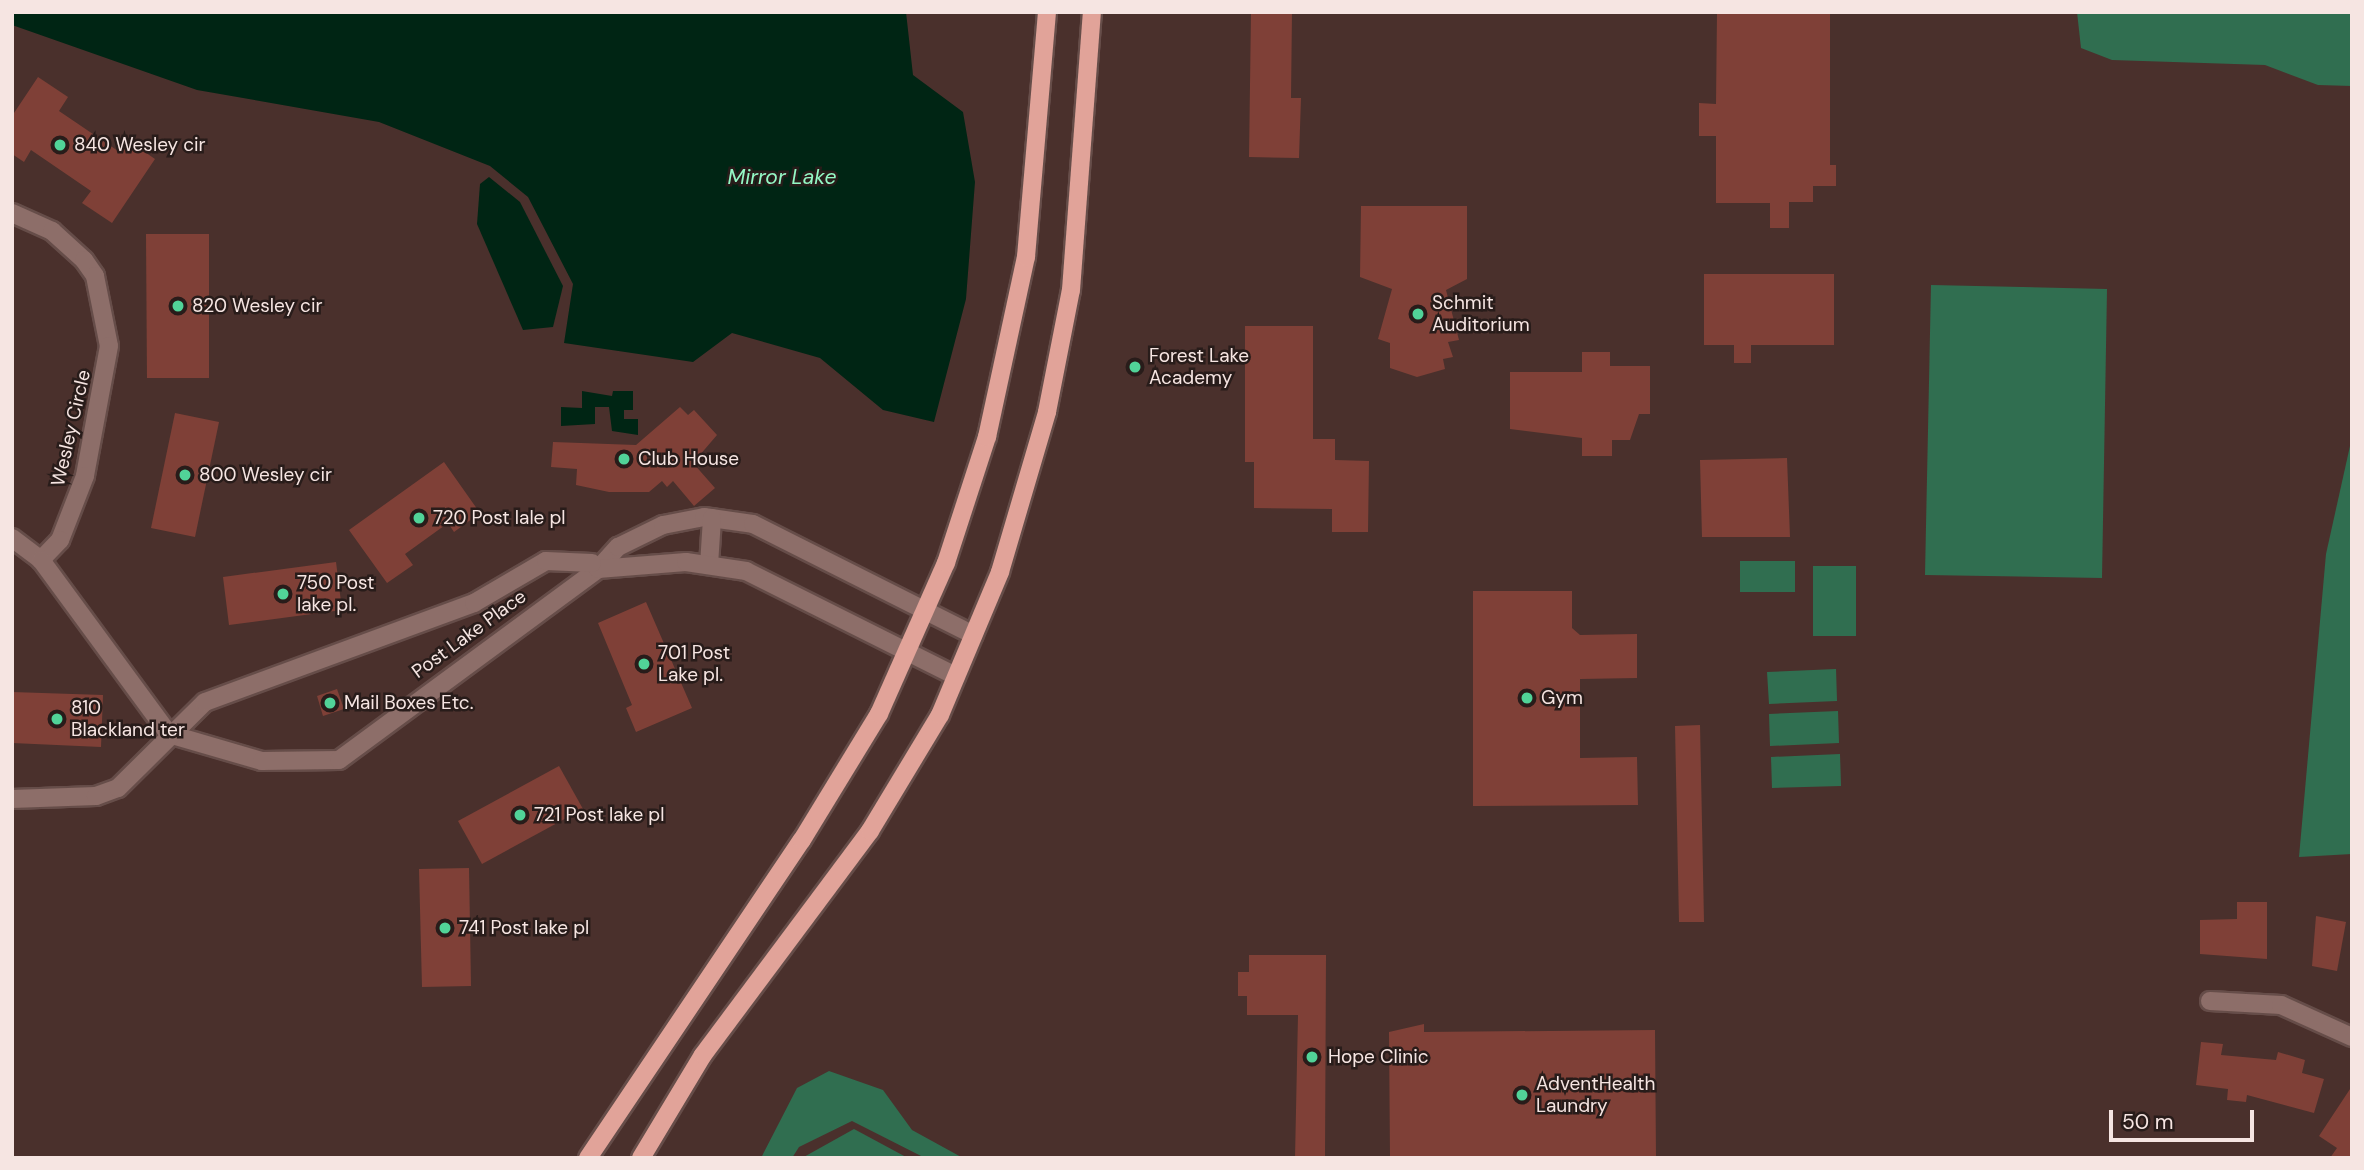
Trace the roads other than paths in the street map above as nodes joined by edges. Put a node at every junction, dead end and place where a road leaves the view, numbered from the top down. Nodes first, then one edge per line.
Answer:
1 (1047, 12) edge
2 (1092, 12) edge
3 (12, 213) edge
4 (712, 518) junction
5 (12, 538) edge
6 (41, 560) junction
7 (709, 565) junction
8 (595, 566) junction
9 (924, 611) junction
10 (974, 635) junction
11 (907, 649) junction
12 (956, 676) junction
13 (169, 734) junction
14 (12, 799) edge
15 (2210, 1001) dead end
16 (2352, 1037) edge
17 (588, 1158) edge
18 (641, 1158) edge

1 - 9 main road
2 - 10 main road
3 - 6 street, Wesley Circle
4 - 7 street
4 - 8 street, Post Lake Place
4 - 9 street, Post Lake Place
5 - 6 street
6 - 13 street
7 - 8 street, Post Lake Place
7 - 11 street, Post Lake Place
8 - 13 street, Post Lake Place
8 - 13 street, Post Lake Place
9 - 10 street, Post Lake Place
9 - 11 main road
10 - 12 main road
11 - 12 street, Post Lake Place
11 - 17 main road
12 - 18 main road
13 - 14 street
15 - 16 street

